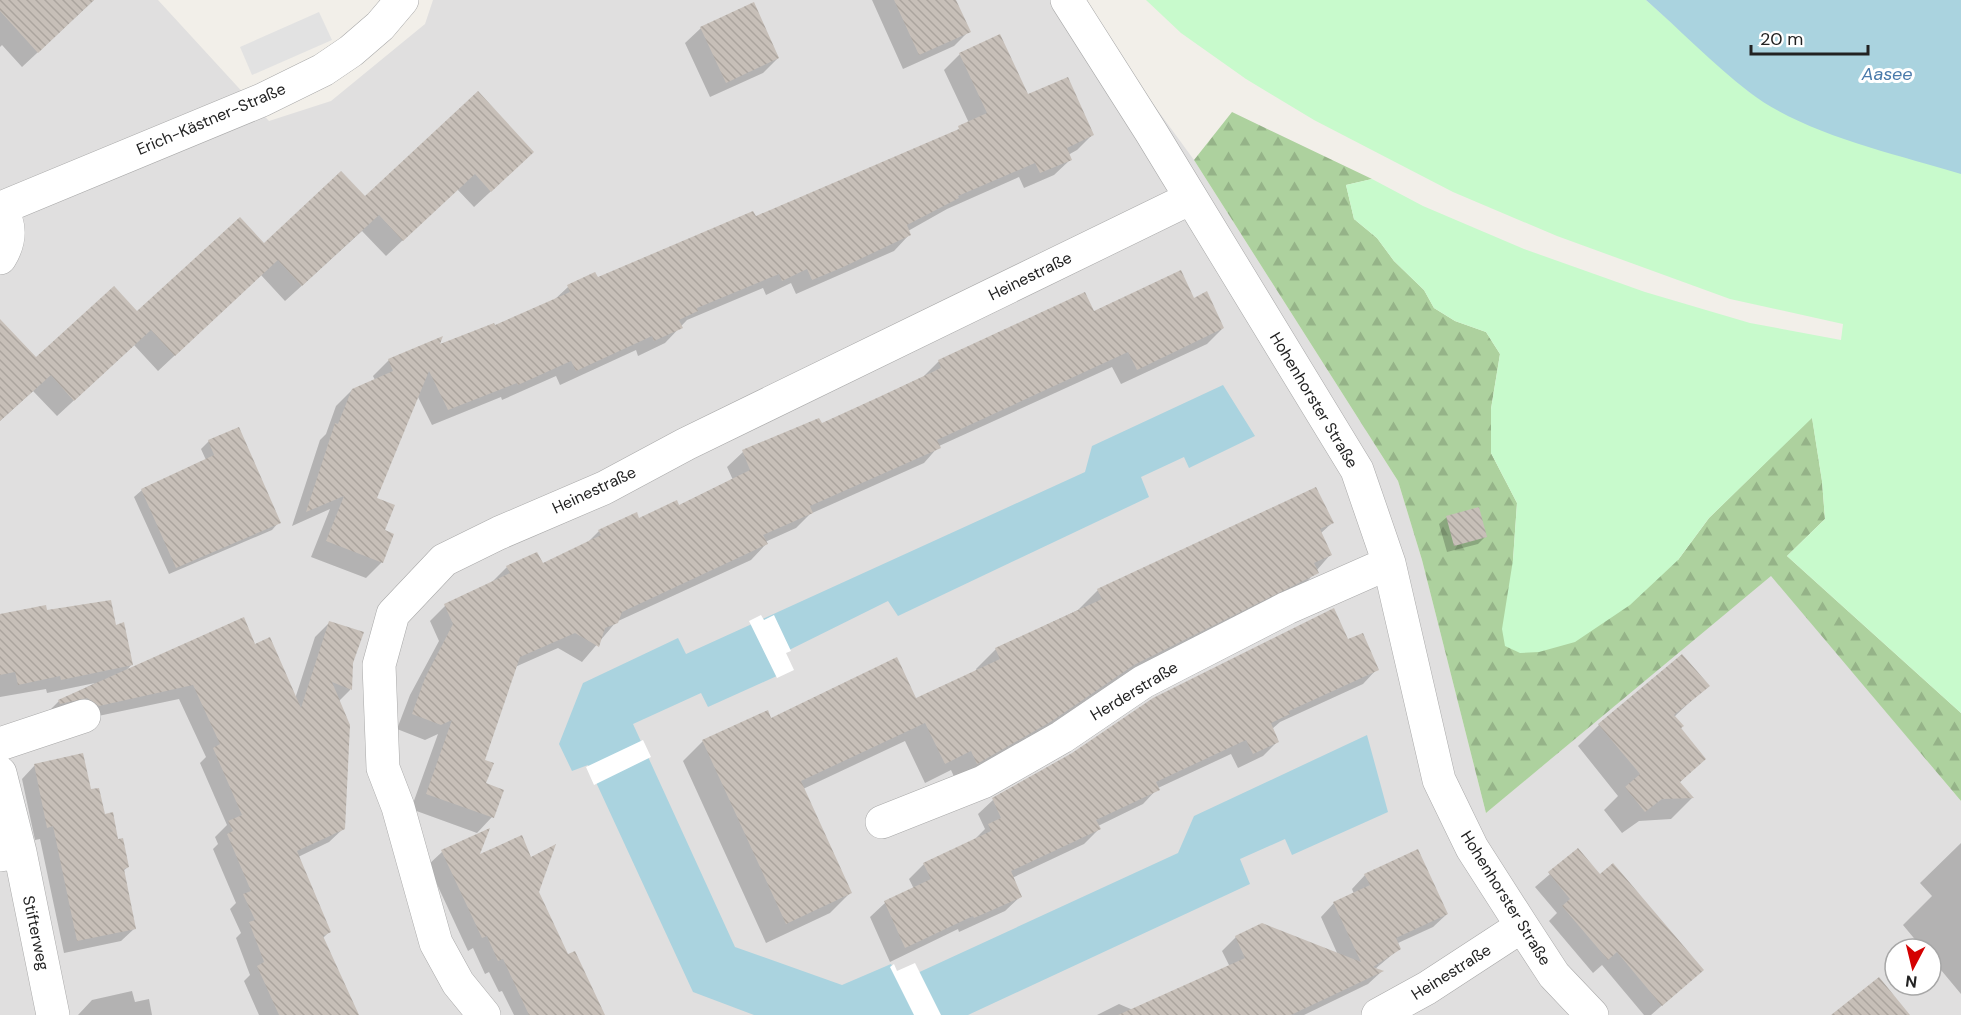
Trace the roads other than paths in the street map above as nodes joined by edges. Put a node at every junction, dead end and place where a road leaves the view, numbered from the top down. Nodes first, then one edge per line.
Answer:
1 (402, 0) edge
2 (1068, 0) edge
3 (1191, 198) junction
4 (1, 207) edge
5 (0, 258) edge
6 (1389, 563) junction
7 (84, 716) dead end
8 (0, 744) edge
9 (0, 773) edge
10 (882, 822) dead end
11 (10, 853) edge
12 (1522, 926) junction
13 (53, 1015) edge
14 (484, 1015) edge
15 (1378, 1015) edge
16 (1592, 1015) edge

1 - 4 street, Erich-Kästner-Straße
2 - 3 street, Hohenhorster Straße
3 - 6 street, Hohenhorster Straße
3 - 14 street, Heinestraße
4 - 5 street, Erich-Kästner-Straße
6 - 10 street, Herderstraße
6 - 12 street, Hohenhorster Straße
7 - 8 street
9 - 11 street, Stifterweg
11 - 13 street, Stifterweg
12 - 15 street, Heinestraße
12 - 16 street, Hohenhorster Straße

